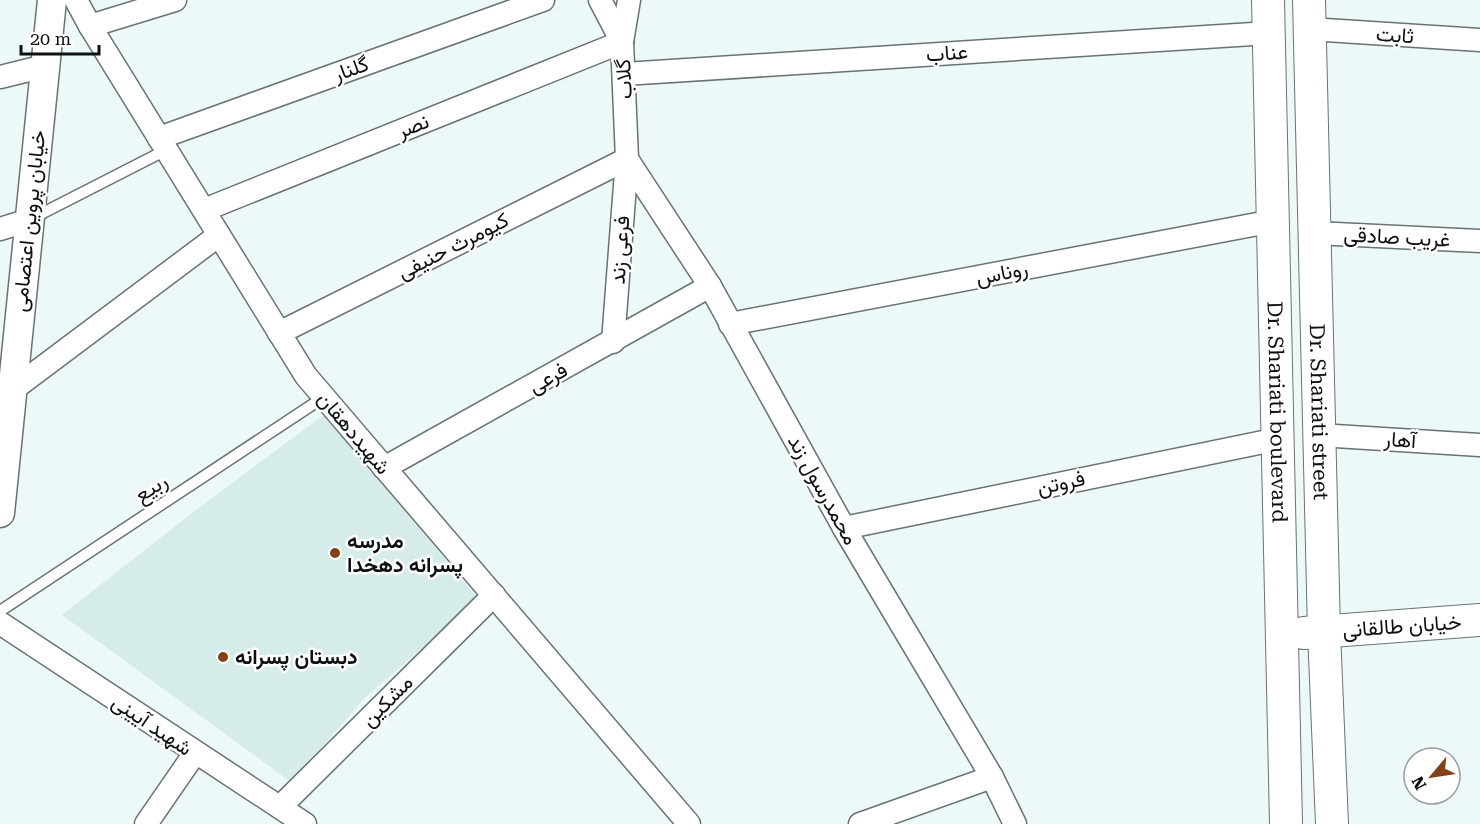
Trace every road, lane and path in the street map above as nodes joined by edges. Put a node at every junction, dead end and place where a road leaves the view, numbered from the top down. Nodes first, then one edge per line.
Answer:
1 (52, 0) edge
2 (76, 0) edge
3 (175, 0) edge
4 (543, 0) edge
5 (600, 0) edge
6 (629, 0) edge
7 (1268, 0) edge
8 (1310, 14) edge
9 (90, 26) junction
10 (1269, 33) junction
11 (1480, 40) edge
12 (622, 42) junction
13 (45, 66) junction
14 (624, 74) junction
15 (0, 77) edge
16 (163, 144) junction
17 (627, 159) junction
18 (204, 210) junction
19 (29, 220) junction
20 (1273, 221) junction
21 (0, 229) edge
22 (1315, 234) junction
23 (219, 235) junction
24 (1480, 241) edge
25 (710, 286) junction
26 (730, 324) junction
27 (279, 333) junction
28 (613, 342) junction
29 (11, 391) junction
30 (324, 397) junction
31 (1319, 435) junction
32 (1278, 439) junction
33 (1480, 445) edge
34 (384, 468) junction
35 (0, 513) edge
36 (844, 528) junction
37 (494, 596) junction
38 (0, 611) edge
39 (1480, 620) edge
40 (0, 623) edge
41 (1324, 632) junction
42 (1282, 633) junction
43 (195, 753) junction
44 (992, 777) junction
45 (281, 806) junction
46 (146, 824) edge
47 (305, 824) edge
48 (689, 824) edge
49 (860, 824) edge
50 (1015, 824) edge
51 (1286, 824) edge
52 (1332, 824) edge

1 - 13 street, خیابان پروین اعتصامی
2 - 9 street, شهیددهقان
3 - 9 street
4 - 16 street, گلنار
5 - 12 street
6 - 12 street, گلاب
7 - 10 main road, Dr. Shariati boulevard
8 - 11 street, ثابت
8 - 22 main road, Dr. Shariati street
9 - 16 street, شهیددهقان
10 - 14 street, عناب
10 - 20 main road, Dr. Shariati boulevard
12 - 14 street, گلاب
12 - 18 street, نصر
13 - 15 street
13 - 19 street, خیابان پروین اعتصامی
14 - 17 street, گلاب
16 - 18 street, شهیددهقان
16 - 19 lane, گلنار
17 - 25 street, محمدرسول زند
17 - 27 street, کیومرث حنیفی
17 - 28 street, فرعی زند
18 - 23 street, شهیددهقان
19 - 21 street, گلنار
19 - 29 street, خیابان پروین اعتصامی
20 - 26 street, روناس
20 - 32 main road, Dr. Shariati boulevard
22 - 24 street, غریب صادقی
22 - 31 main road, Dr. Shariati street
23 - 27 street, شهیددهقان
23 - 29 street
25 - 26 street, محمدرسول زند
25 - 28 street, فرعی
26 - 36 street, محمدرسول زند
27 - 30 street, شهیددهقان
28 - 34 street, فرعی
29 - 35 street, خیابان پروین اعتصامی
30 - 34 street, شهیددهقان
30 - 38 lane, ربیع
31 - 33 street, آهار
31 - 41 main road, Dr. Shariati street
32 - 36 street, فروتن
32 - 42 main road, Dr. Shariati boulevard
34 - 37 street, شهیددهقان
36 - 44 street, محمدرسول زند
37 - 45 street, مشکین
37 - 48 street, شهیددهقان
39 - 41 main road, خیابان طالقانی
40 - 43 street, شهید آیینی
41 - 42 main road, خیابان طالقانی
41 - 52 main road, Dr. Shariati street
42 - 51 main road, Dr. Shariati boulevard
43 - 45 street, شهید آیینی
43 - 46 street
44 - 49 street
44 - 50 street, محمدرسول زند
45 - 47 street, شهید آیینی

